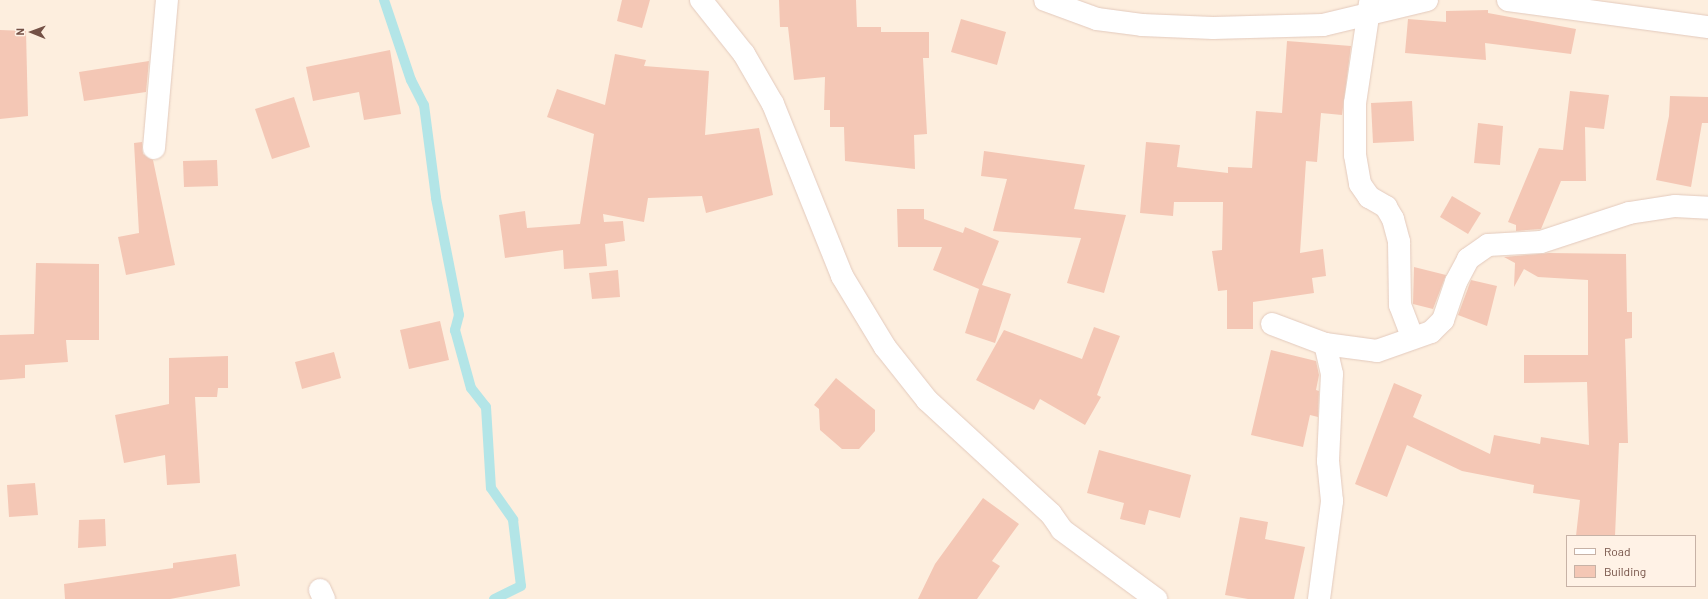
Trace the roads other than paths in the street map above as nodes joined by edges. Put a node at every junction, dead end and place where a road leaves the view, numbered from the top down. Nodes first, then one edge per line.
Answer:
1 (167, 0) edge
2 (701, 0) edge
3 (1046, 0) edge
4 (1427, 0) edge
5 (1508, 0) edge
6 (1369, 8) edge
7 (1624, 8) edge
8 (1708, 27) edge
9 (154, 148) dead end
10 (1708, 208) edge
11 (1272, 324) dead end
12 (1412, 337) junction
13 (1325, 344) junction
14 (1156, 599) edge
15 (1319, 599) edge

1 - 9 street
2 - 14 street
3 - 6 street
4 - 6 street
5 - 7 street
6 - 12 street
7 - 8 street
10 - 12 street
11 - 13 street
12 - 13 street
13 - 15 street

